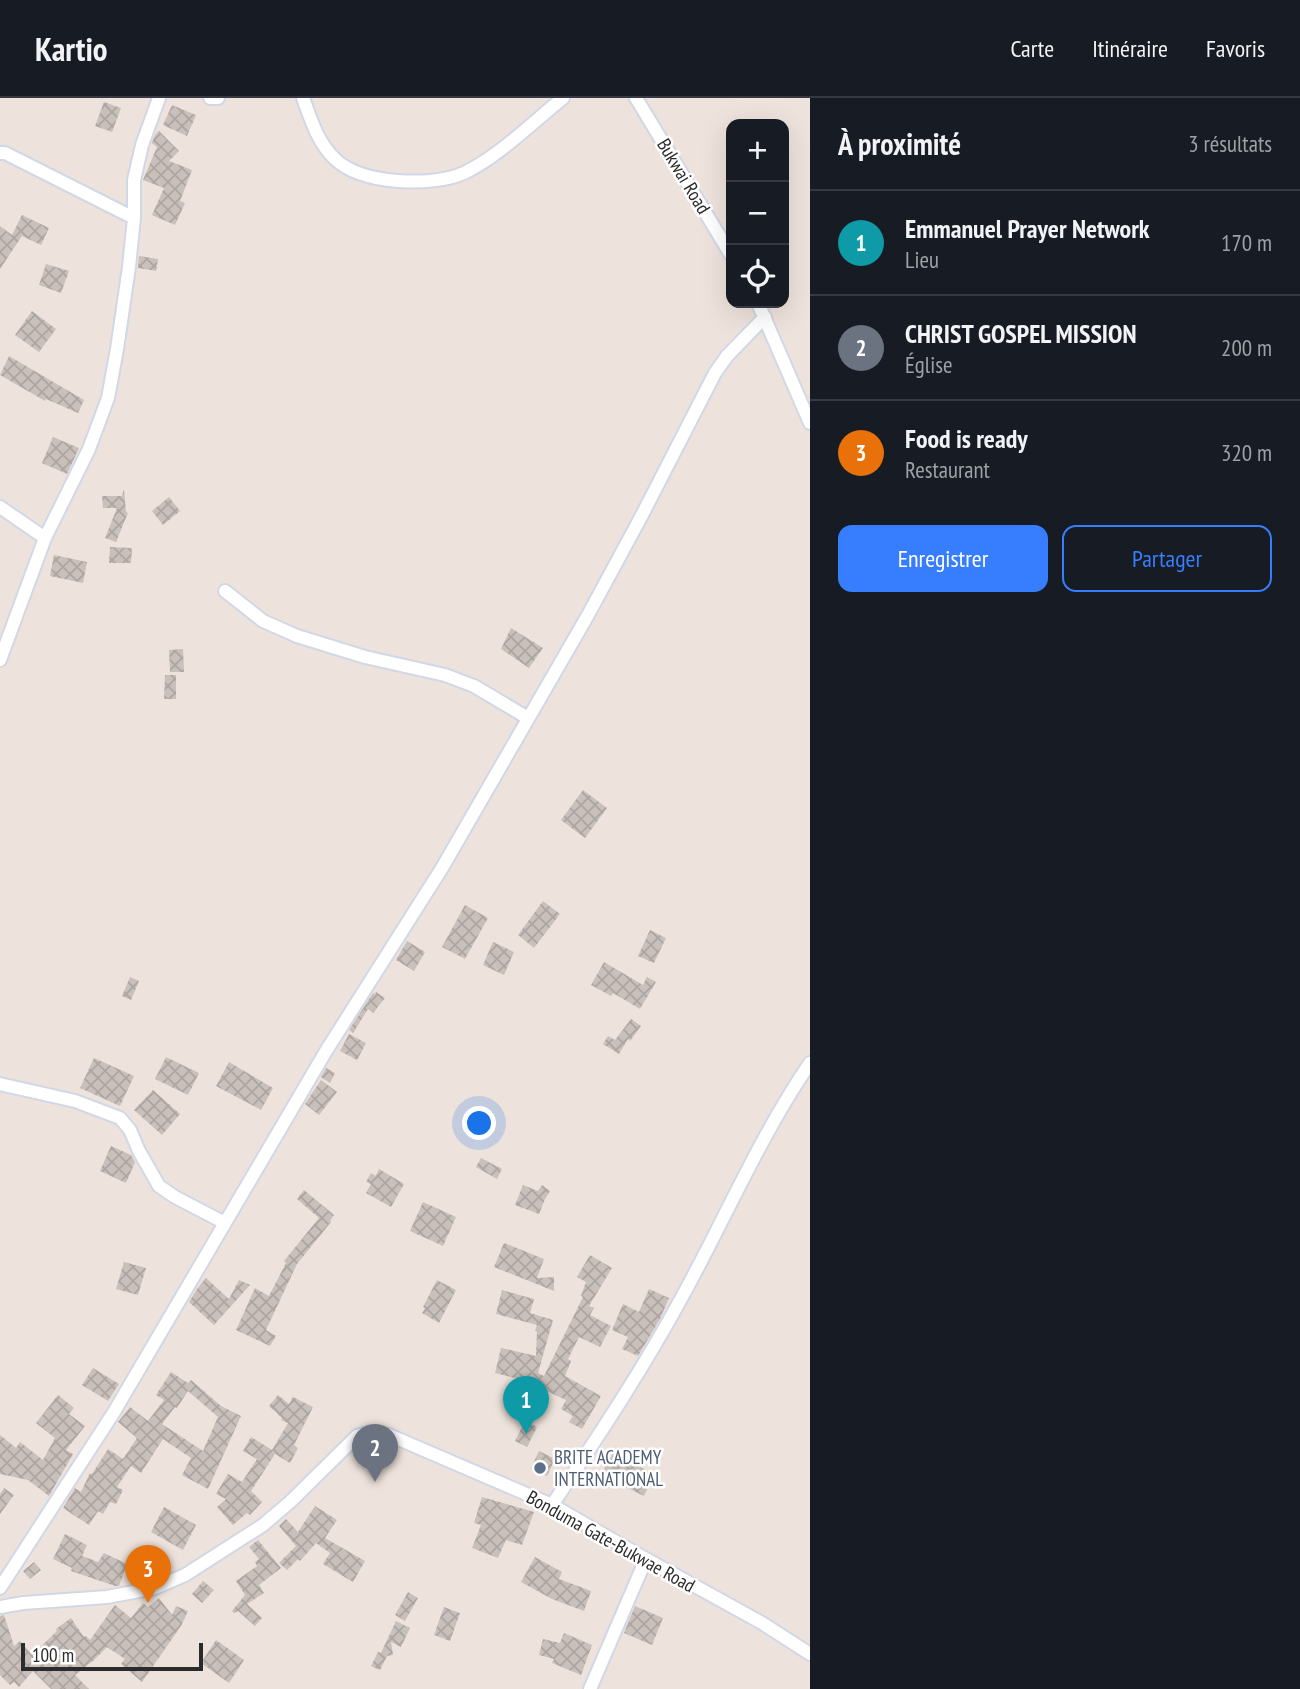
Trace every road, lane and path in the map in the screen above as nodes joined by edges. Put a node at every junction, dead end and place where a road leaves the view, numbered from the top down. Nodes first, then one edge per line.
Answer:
1 (159, 98) edge
2 (210, 98) edge
3 (218, 98) edge
4 (303, 98) edge
5 (562, 98) edge
6 (636, 98) edge
7 (0, 153) edge
8 (134, 218) junction
9 (726, 247) edge
10 (760, 308) edge
11 (765, 317) junction
12 (810, 423) edge
13 (0, 507) edge
14 (45, 538) junction
15 (225, 591) dead end
16 (0, 660) edge
17 (528, 718) junction
18 (810, 1063) edge
19 (0, 1084) edge
20 (225, 1223) junction
21 (552, 1505) junction
22 (646, 1559) junction
23 (0, 1588) edge
24 (0, 1607) edge
25 (810, 1654) edge
26 (590, 1689) edge

1 - 8 street
2 - 3 street
4 - 5 street
6 - 9 street, Bukwai Road
7 - 8 street
8 - 14 street
10 - 11 street
11 - 12 street
11 - 17 street
13 - 14 street
14 - 16 street
15 - 17 street
17 - 20 street
18 - 21 street
19 - 20 street
20 - 23 street
21 - 22 street, Bonduma Gate-Bukwae Road
21 - 24 street, Bonduma Gate-Bukwae Road
22 - 25 street, Bonduma Gate-Bukwae Road
22 - 26 street

